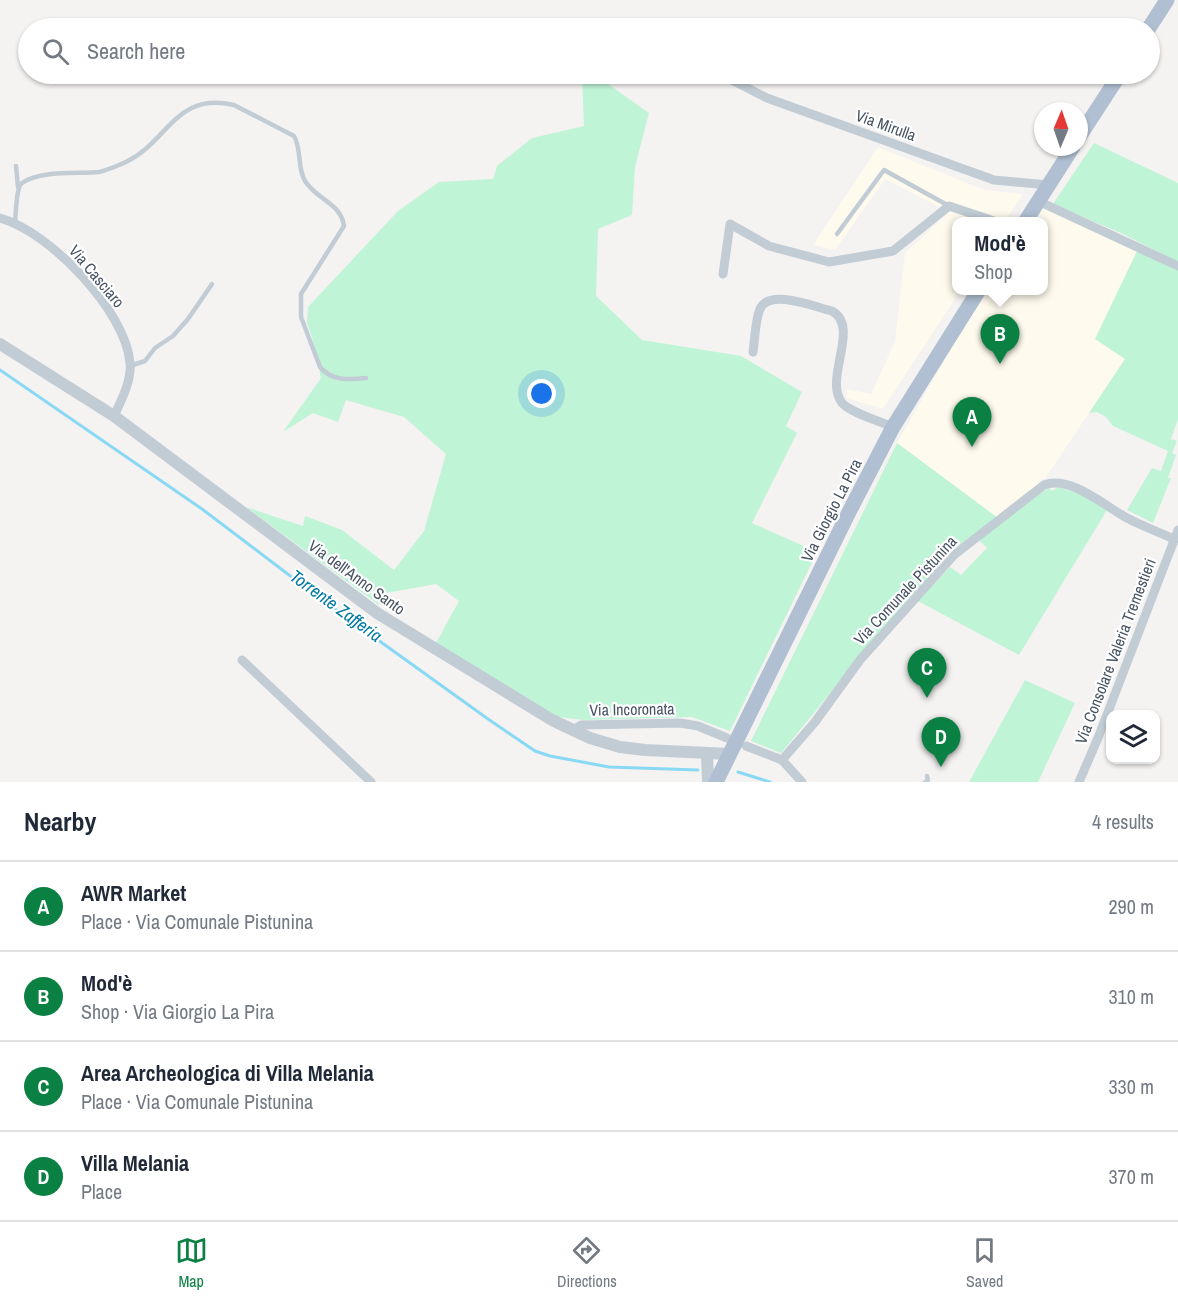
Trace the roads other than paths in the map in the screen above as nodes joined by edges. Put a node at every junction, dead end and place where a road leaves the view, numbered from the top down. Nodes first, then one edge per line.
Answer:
1 (1167, 0) edge
2 (1178, 6) edge
3 (1155, 18) edge
4 (740, 84) edge
5 (1113, 84) edge
6 (1088, 123) edge
7 (1067, 156) edge
8 (16, 166) dead end
9 (1048, 186) junction
10 (18, 188) junction
11 (1038, 201) junction
12 (949, 206) junction
13 (983, 217) edge
14 (1028, 217) edge
15 (0, 218) edge
16 (15, 223) junction
17 (837, 234) dead end
18 (1178, 266) edge
19 (723, 274) dead end
20 (212, 284) dead end
21 (976, 295) edge
22 (0, 344) edge
23 (753, 352) dead end
24 (130, 366) junction
25 (366, 378) dead end
26 (114, 416) junction
27 (893, 427) junction
28 (1176, 535) edge
29 (242, 660) dead end
30 (573, 730) junction
31 (727, 738) dead end
32 (746, 746) dead end
33 (707, 753) junction
34 (730, 754) junction
35 (782, 760) junction
36 (371, 782) edge
37 (708, 782) edge
38 (716, 782) edge
39 (802, 782) edge
40 (1078, 782) edge

1 - 2 street
1 - 3 main road
4 - 9 street, Via Mirulla
5 - 6 main road
7 - 9 main road
8 - 10 lane
9 - 11 main road
10 - 16 lane
10 - 25 lane
11 - 14 main road
11 - 18 street
12 - 13 street
12 - 17 lane
12 - 19 street
15 - 16 street, Via Casciaro
16 - 24 street, Via Casciaro
20 - 24 lane
21 - 27 main road, Via Giorgio La Pira
22 - 26 street, Via dell'Anno Santo
23 - 27 street
24 - 26 street
26 - 30 street, Via dell'Anno Santo
27 - 34 main road, Via Giorgio La Pira
28 - 35 street, Via Comunale Pistunina
28 - 40 street, Via Consolare Valeria Tremestieri
29 - 36 street
30 - 31 street, Via Incoronata
30 - 33 street, Via dell'Anno Santo
32 - 35 street
33 - 34 street, Via dell'Anno Santo
33 - 37 street
34 - 38 main road, Via Giorgio La Pira
35 - 39 street

